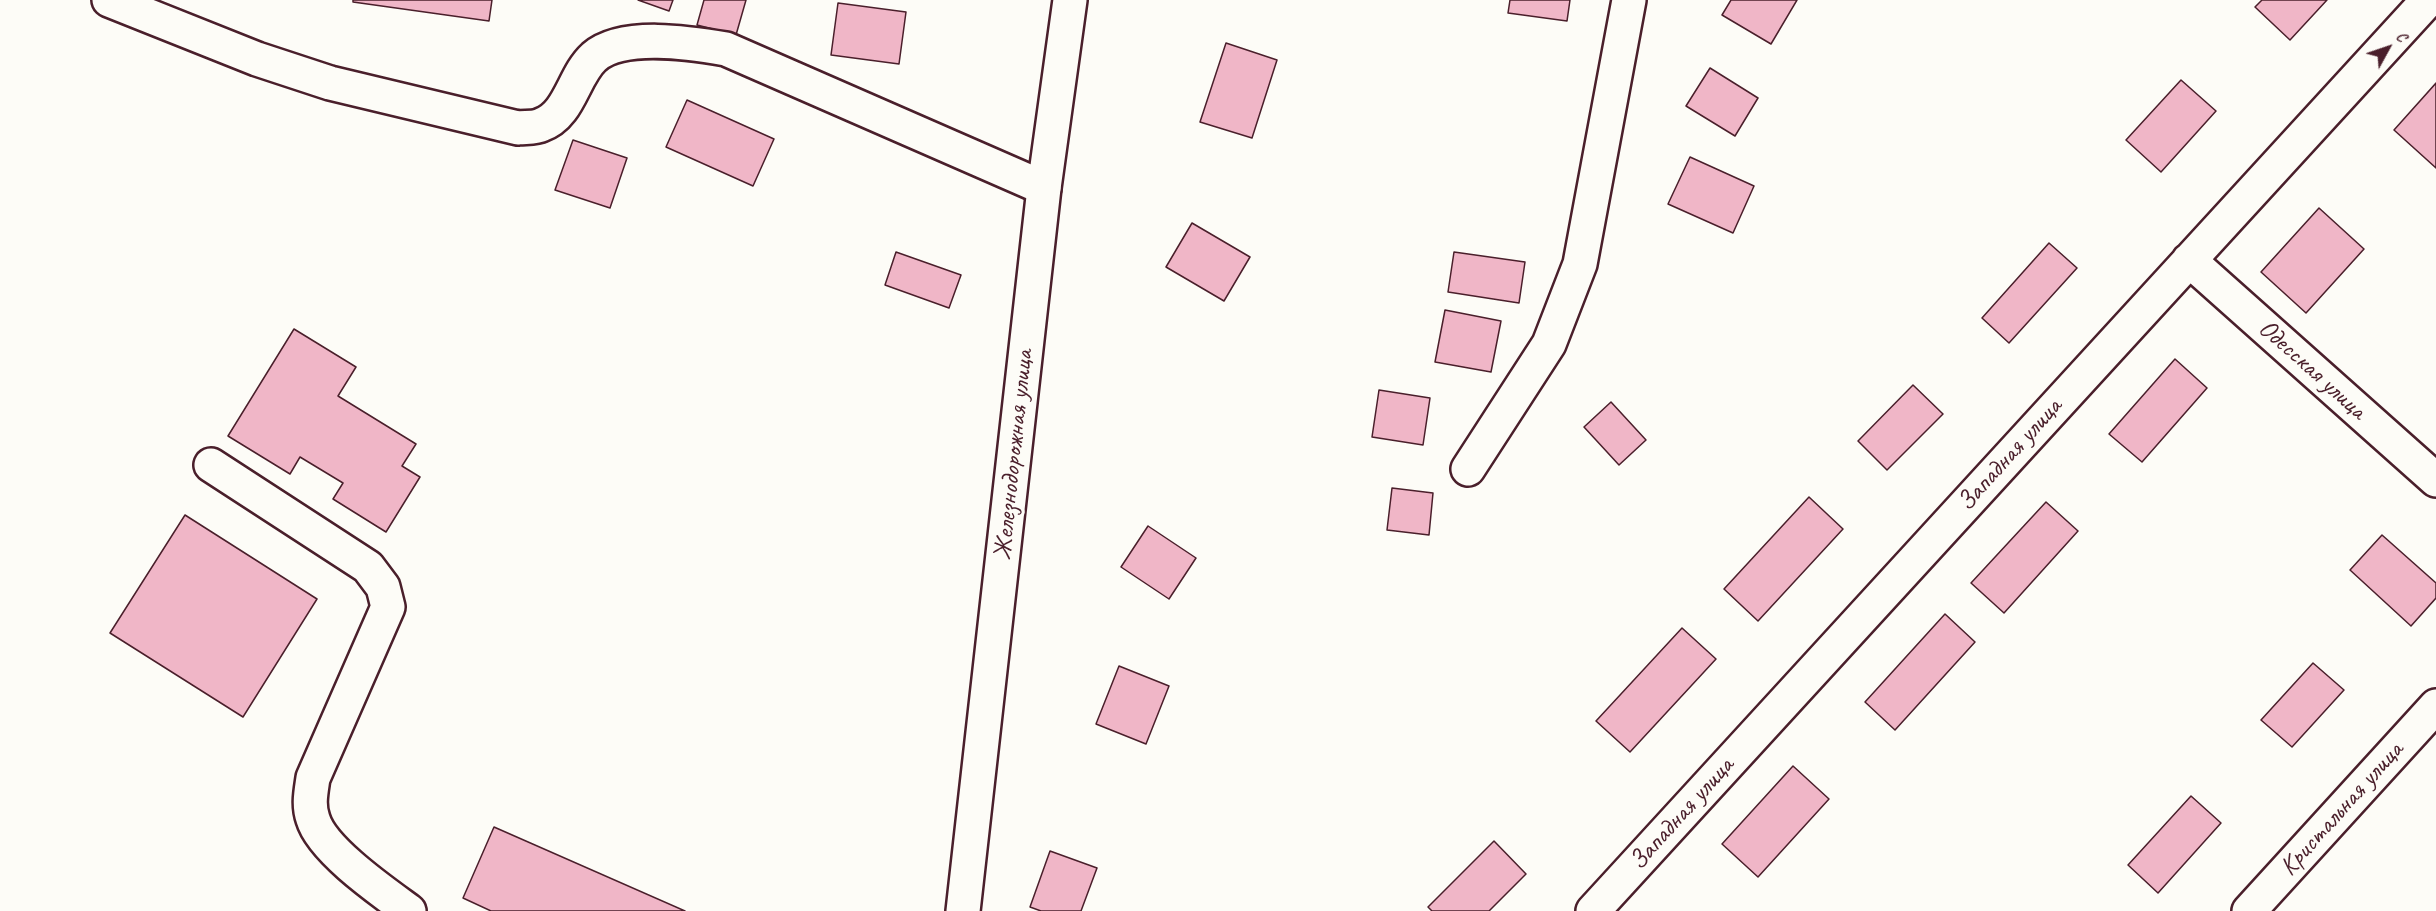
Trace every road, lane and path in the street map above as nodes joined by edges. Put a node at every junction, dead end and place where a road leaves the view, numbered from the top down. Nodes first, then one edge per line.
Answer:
1 (109, 0) edge
2 (1070, 0) edge
3 (1629, 0) edge
4 (2428, 0) edge
5 (1044, 188) junction
6 (2189, 260) junction
7 (211, 465) dead end
8 (1468, 469) dead end
9 (2436, 480) edge
10 (2436, 706) edge
11 (409, 911) edge
12 (963, 911) edge
13 (1593, 911) edge
14 (2249, 911) edge

1 - 5 street
2 - 5 street, Железнодорожная улица
3 - 8 street
4 - 6 street, Западная улица
5 - 12 street, Железнодорожная улица
6 - 9 street, Одесская улица
6 - 13 street, Западная улица
7 - 11 street
10 - 14 street, Кристальная улица

